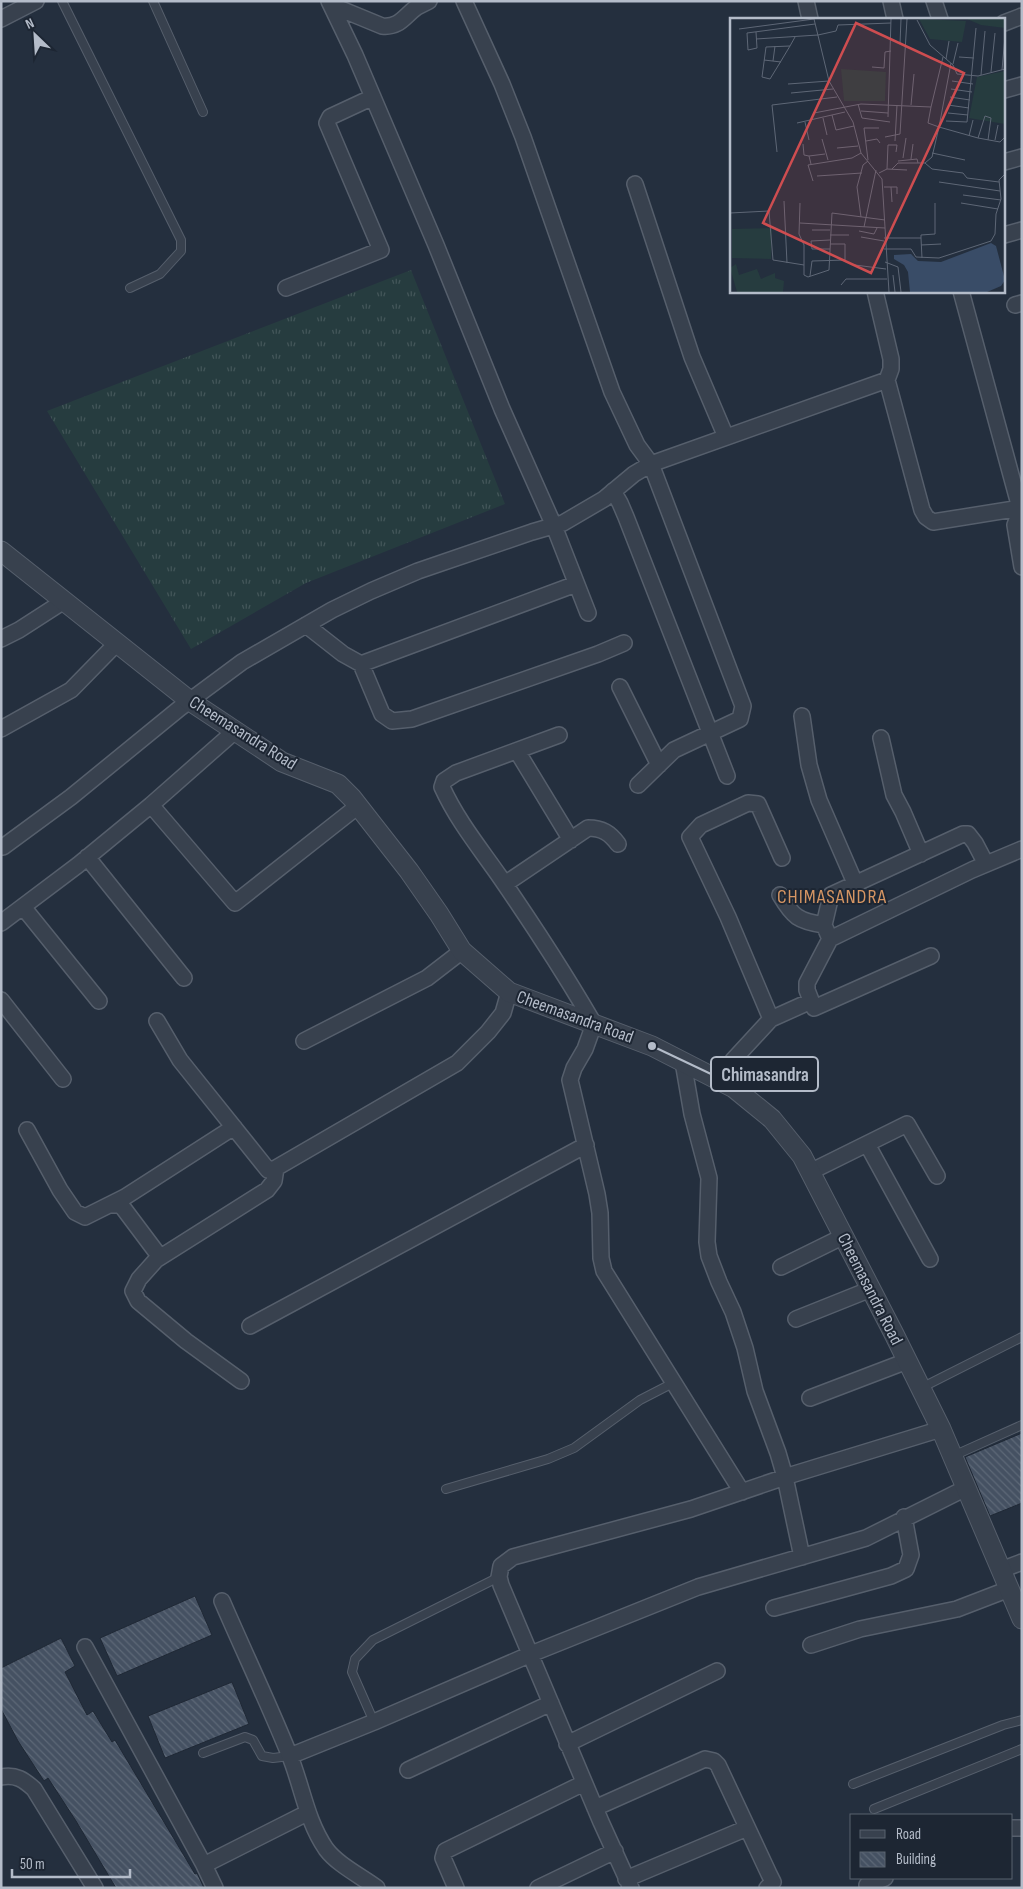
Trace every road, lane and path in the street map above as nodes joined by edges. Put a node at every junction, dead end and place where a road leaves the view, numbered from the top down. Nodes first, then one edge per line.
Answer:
1 (35, 1) edge
2 (62, 1) edge
3 (153, 1) edge
4 (464, 1) edge
5 (806, 1) edge
6 (891, 1) edge
7 (934, 1) edge
8 (330, 3) edge
9 (419, 3) edge
10 (1022, 16) edge
11 (810, 18) edge
12 (895, 18) edge
13 (940, 18) edge
14 (1, 19) edge
15 (1006, 22) edge
16 (1022, 85) edge
17 (1006, 89) edge
18 (373, 97) junction
19 (203, 112) dead end
20 (1022, 157) edge
21 (1006, 161) edge
22 (635, 184) dead end
23 (1022, 230) edge
24 (1006, 234) edge
25 (130, 288) dead end
26 (286, 288) dead end
27 (875, 292) edge
28 (961, 292) edge
29 (887, 380) junction
30 (726, 437) junction
31 (651, 464) junction
32 (612, 491) junction
33 (1021, 508) edge
34 (554, 526) junction
35 (1, 551) edge
36 (1022, 567) edge
37 (576, 584) junction
38 (64, 600) junction
39 (588, 613) dead end
40 (306, 625) junction
41 (1, 639) edge
42 (117, 643) junction
43 (624, 643) dead end
44 (361, 664) junction
45 (620, 688) dead end
46 (190, 701) junction
47 (802, 716) dead end
48 (1, 729) edge
49 (235, 731) junction
50 (709, 734) junction
51 (559, 736) dead end
52 (881, 738) dead end
53 (517, 751) junction
54 (659, 765) junction
55 (727, 776) dead end
56 (638, 785) dead end
57 (151, 805) junction
58 (358, 806) junction
59 (572, 840) junction
60 (618, 844) dead end
61 (3, 847) dead end
62 (1022, 849) edge
63 (921, 854) junction
64 (87, 858) junction
65 (782, 858) dead end
66 (986, 864) junction
67 (855, 883) junction
68 (505, 884) junction
69 (780, 895) dead end
70 (22, 907) junction
71 (1, 923) edge
72 (827, 932) junction
73 (462, 951) junction
74 (931, 956) dead end
75 (184, 978) dead end
76 (509, 992) junction
77 (1, 1000) edge
78 (99, 1001) dead end
79 (811, 1001) junction
80 (771, 1019) junction
81 (157, 1021) dead end
82 (594, 1024) junction
83 (304, 1041) dead end
84 (683, 1062) junction
85 (63, 1079) dead end
86 (718, 1080) junction
87 (234, 1127) junction
88 (27, 1130) dead end
89 (867, 1144) junction
90 (586, 1145) junction
91 (276, 1168) junction
92 (810, 1172) junction
93 (937, 1176) dead end
94 (111, 1204) junction
95 (844, 1236) junction
96 (160, 1257) junction
97 (930, 1259) dead end
98 (780, 1267) dead end
99 (871, 1289) junction
100 (796, 1319) dead end
101 (250, 1326) dead end
102 (1022, 1337) edge
103 (907, 1361) junction
104 (241, 1380) dead end
105 (673, 1383) junction
106 (921, 1388) junction
107 (810, 1398) dead end
108 (1022, 1425) edge
109 (941, 1429) junction
110 (952, 1456) junction
111 (785, 1477) junction
112 (966, 1488) junction
113 (446, 1490) dead end
114 (742, 1492) junction
115 (904, 1517) junction
116 (802, 1557) junction
117 (1022, 1562) edge
118 (1001, 1570) junction
119 (499, 1576) junction
120 (1009, 1589) junction
121 (222, 1601) dead end
122 (774, 1608) dead end
123 (1022, 1618) edge
124 (812, 1645) dead end
125 (85, 1647) dead end
126 (531, 1654) junction
127 (717, 1671) dead end
128 (551, 1703) junction
129 (1022, 1720) edge
130 (374, 1722) junction
131 (567, 1744) junction
132 (1022, 1749) edge
133 (203, 1753) dead end
134 (290, 1756) junction
135 (408, 1770) dead end
136 (1, 1777) edge
137 (584, 1783) junction
138 (853, 1784) dead end
139 (595, 1808) junction
140 (874, 1809) dead end
141 (308, 1813) junction
142 (747, 1828) junction
143 (615, 1851) junction
144 (204, 1865) junction
145 (882, 1879) edge
146 (628, 1883) edge
147 (866, 1885) dead end
148 (95, 1888) edge
149 (215, 1888) edge
150 (377, 1888) edge
151 (456, 1888) edge
152 (538, 1888) edge
153 (767, 1888) edge

1 - 14 street
2 - 25 lane
3 - 19 lane
4 - 31 street
5 - 11 street
6 - 12 street
7 - 13 street
8 - 9 street
8 - 18 street
10 - 15 street
16 - 17 street
18 - 26 street
18 - 34 street
20 - 21 street
22 - 30 street
23 - 24 street
27 - 29 street
28 - 33 street
29 - 30 street
29 - 33 street
30 - 31 street
31 - 32 street
31 - 50 street
32 - 34 street
32 - 50 street
33 - 36 street
34 - 37 street
34 - 40 street
35 - 38 street, Cheemasandra Road
37 - 39 street
37 - 44 street
38 - 41 street
38 - 42 street, Cheemasandra Road
40 - 44 street
40 - 46 street
42 - 46 street, Cheemasandra Road
42 - 48 street
43 - 44 street
45 - 54 street
46 - 49 street, Cheemasandra Road
46 - 61 street
47 - 67 street
49 - 57 street
49 - 58 street, Cheemasandra Road
50 - 54 street
50 - 55 street
51 - 53 street
52 - 63 street
53 - 59 street
53 - 68 street
54 - 56 street
57 - 58 street
57 - 64 street
58 - 73 street, Cheemasandra Road
59 - 60 street
59 - 68 street
62 - 66 street
63 - 66 street
63 - 67 street
64 - 70 street
64 - 75 street
65 - 80 street
66 - 72 street
67 - 72 street
68 - 82 street
69 - 72 street
70 - 71 street
70 - 78 street
72 - 79 street
73 - 76 street, Cheemasandra Road
73 - 83 street
74 - 79 street
76 - 82 street, Cheemasandra Road
76 - 91 street
77 - 85 street
79 - 80 street
80 - 86 street
81 - 87 street
82 - 84 street, Cheemasandra Road
82 - 90 street
84 - 86 street, Cheemasandra Road
84 - 111 street
86 - 92 street, Cheemasandra Road
87 - 91 street
87 - 94 street
88 - 94 street
89 - 92 street
89 - 93 street
89 - 97 street
90 - 101 street
90 - 105 street
91 - 96 street
92 - 95 street, Cheemasandra Road
94 - 96 street
95 - 98 street
95 - 99 street, Cheemasandra Road
96 - 104 street
99 - 100 street
99 - 103 street, Cheemasandra Road
102 - 106 lane
103 - 106 street, Cheemasandra Road
103 - 107 street
105 - 113 lane
105 - 114 street
106 - 109 street, Cheemasandra Road
108 - 110 lane
109 - 110 street, Cheemasandra Road
109 - 111 street
110 - 112 street, Cheemasandra Road
111 - 114 street
111 - 116 street
112 - 115 street
112 - 118 street, Cheemasandra Road
114 - 119 street
115 - 116 street
115 - 122 street
116 - 126 street
117 - 118 street
118 - 120 street, Cheemasandra Road
119 - 126 street
119 - 130 lane
120 - 123 street, Cheemasandra Road
120 - 124 street
121 - 134 street
125 - 144 street
126 - 128 street
126 - 130 street
127 - 131 street
128 - 131 street
128 - 135 street
129 - 138 lane
130 - 134 street
131 - 137 street
132 - 140 lane
133 - 134 lane
134 - 141 street
136 - 148 street
137 - 139 street
137 - 151 street
139 - 142 street
139 - 143 street
141 - 144 street
141 - 150 street
142 - 146 street
142 - 153 street
143 - 146 street
143 - 152 street
144 - 149 street
145 - 147 street

